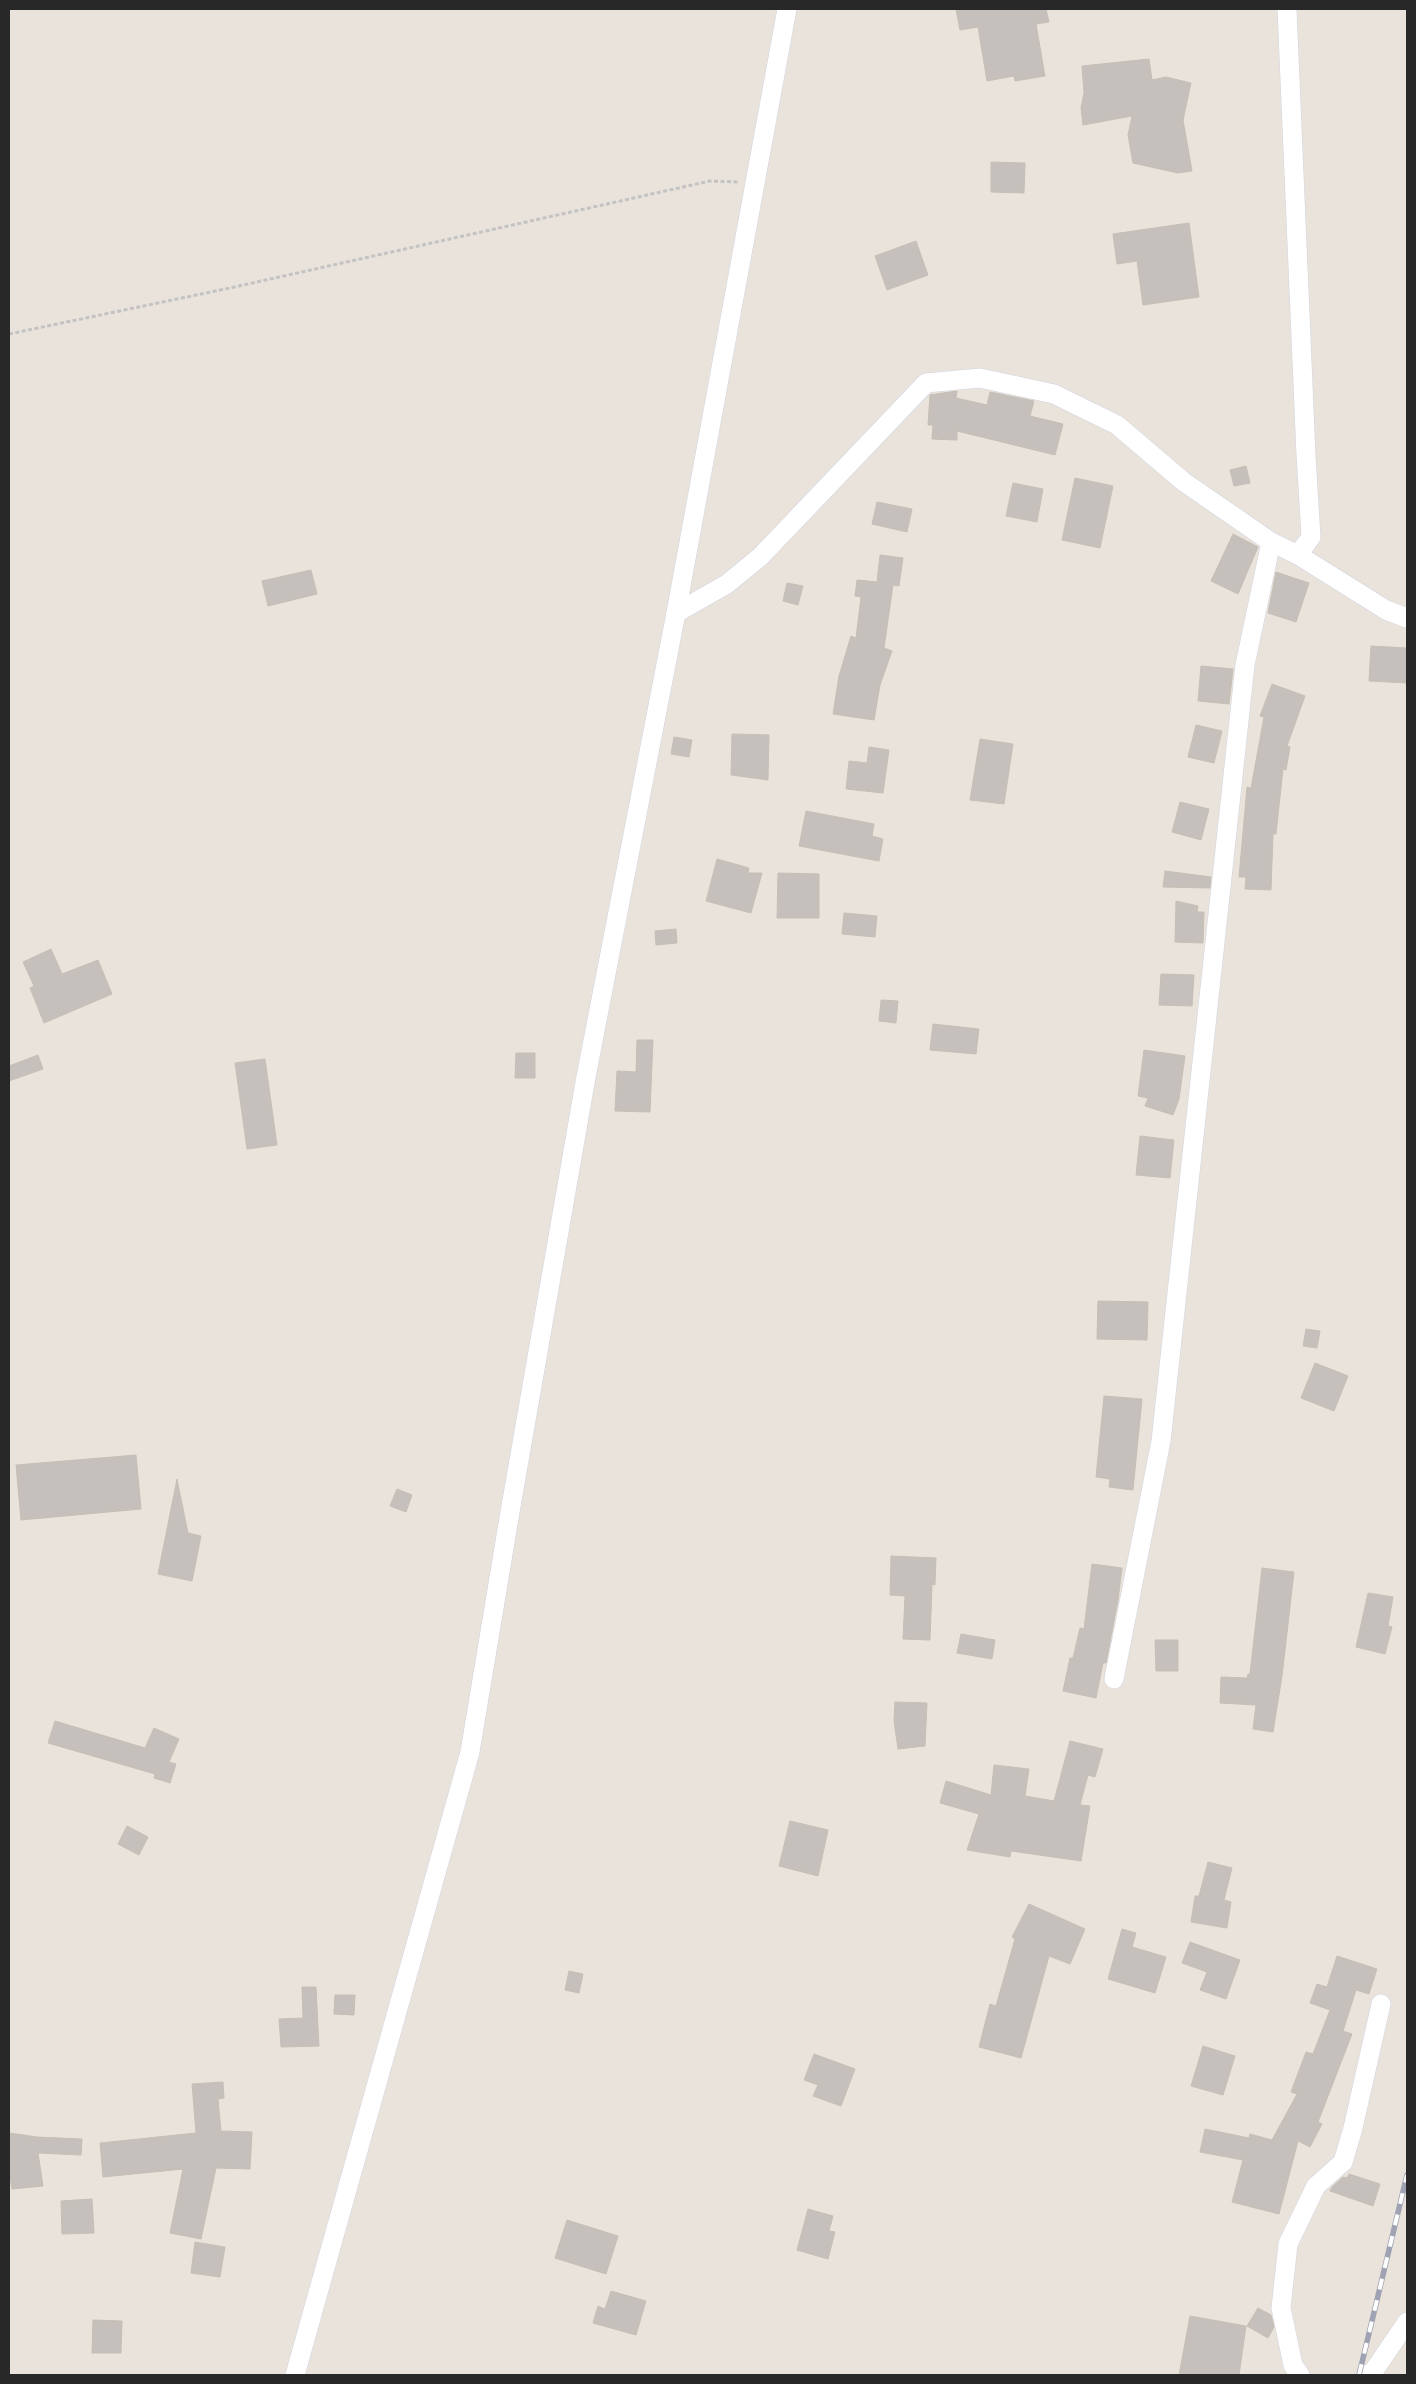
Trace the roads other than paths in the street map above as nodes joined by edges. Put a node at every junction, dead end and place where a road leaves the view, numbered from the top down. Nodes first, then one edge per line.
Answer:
1 (787, 9) edge
2 (1287, 9) edge
3 (1271, 542) junction
4 (1298, 555) junction
5 (676, 612) junction
6 (1407, 618) edge
7 (1114, 1679) dead end
8 (1380, 2004) dead end
9 (1407, 2322) edge
10 (295, 2375) edge
11 (1300, 2375) edge
12 (1366, 2375) edge

1 - 5 street
2 - 4 street
3 - 4 street
3 - 5 street
3 - 7 street
4 - 6 street
5 - 10 street
8 - 11 street
9 - 12 street

